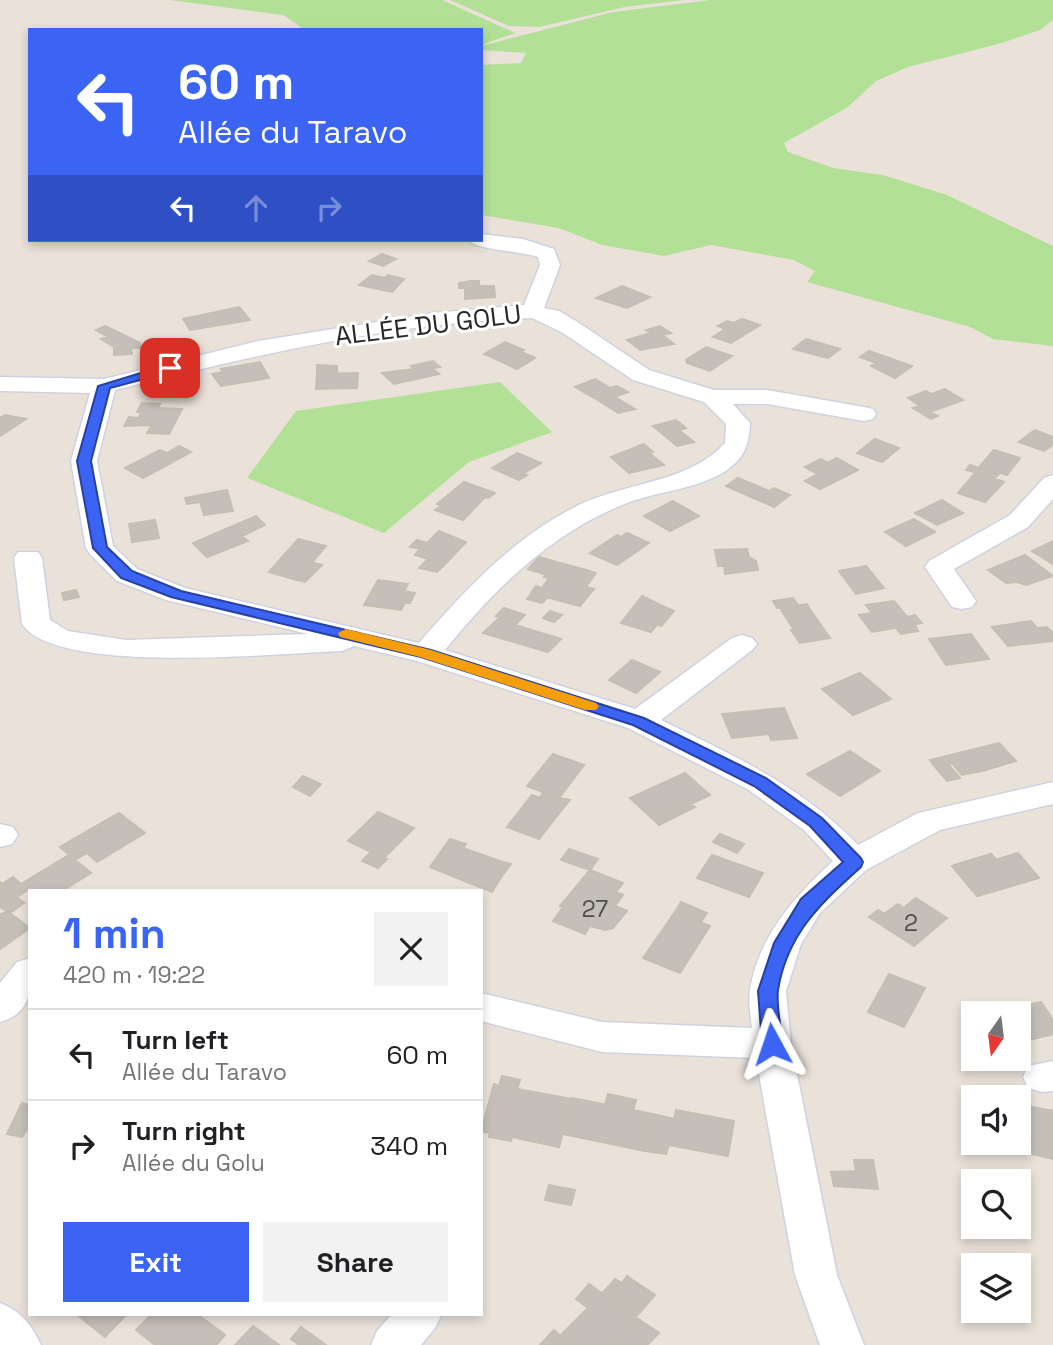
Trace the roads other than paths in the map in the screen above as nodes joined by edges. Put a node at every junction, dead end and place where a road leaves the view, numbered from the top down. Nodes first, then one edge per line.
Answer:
1 (483, 241) edge
2 (532, 311) junction
3 (0, 384) edge
4 (104, 386) junction
5 (712, 397) junction
6 (864, 414) dead end
7 (1053, 483) edge
8 (28, 558) dead end
9 (962, 601) dead end
10 (374, 640) junction
11 (742, 644) dead end
12 (426, 654) junction
13 (639, 721) junction
14 (1053, 793) edge
15 (854, 862) junction
16 (28, 974) edge
17 (0, 1007) edge
18 (483, 1007) edge
19 (772, 1044) junction
20 (418, 1316) edge
21 (0, 1323) edge
22 (19, 1345) edge
23 (393, 1345) edge
24 (842, 1345) edge

1 - 2 street
2 - 4 street, ALLÉE DU GOLU
2 - 5 street, ALLÉE DU GOLU
3 - 4 street, ALLÉE DU GOLU
4 - 10 street
5 - 6 street
5 - 12 street, ALLÉE DU GOLU
7 - 9 street
8 - 10 street
10 - 12 street
11 - 13 street
12 - 13 street
13 - 15 street
14 - 15 street
15 - 19 street
16 - 17 street
18 - 19 street
19 - 24 street
20 - 23 street
21 - 22 street

